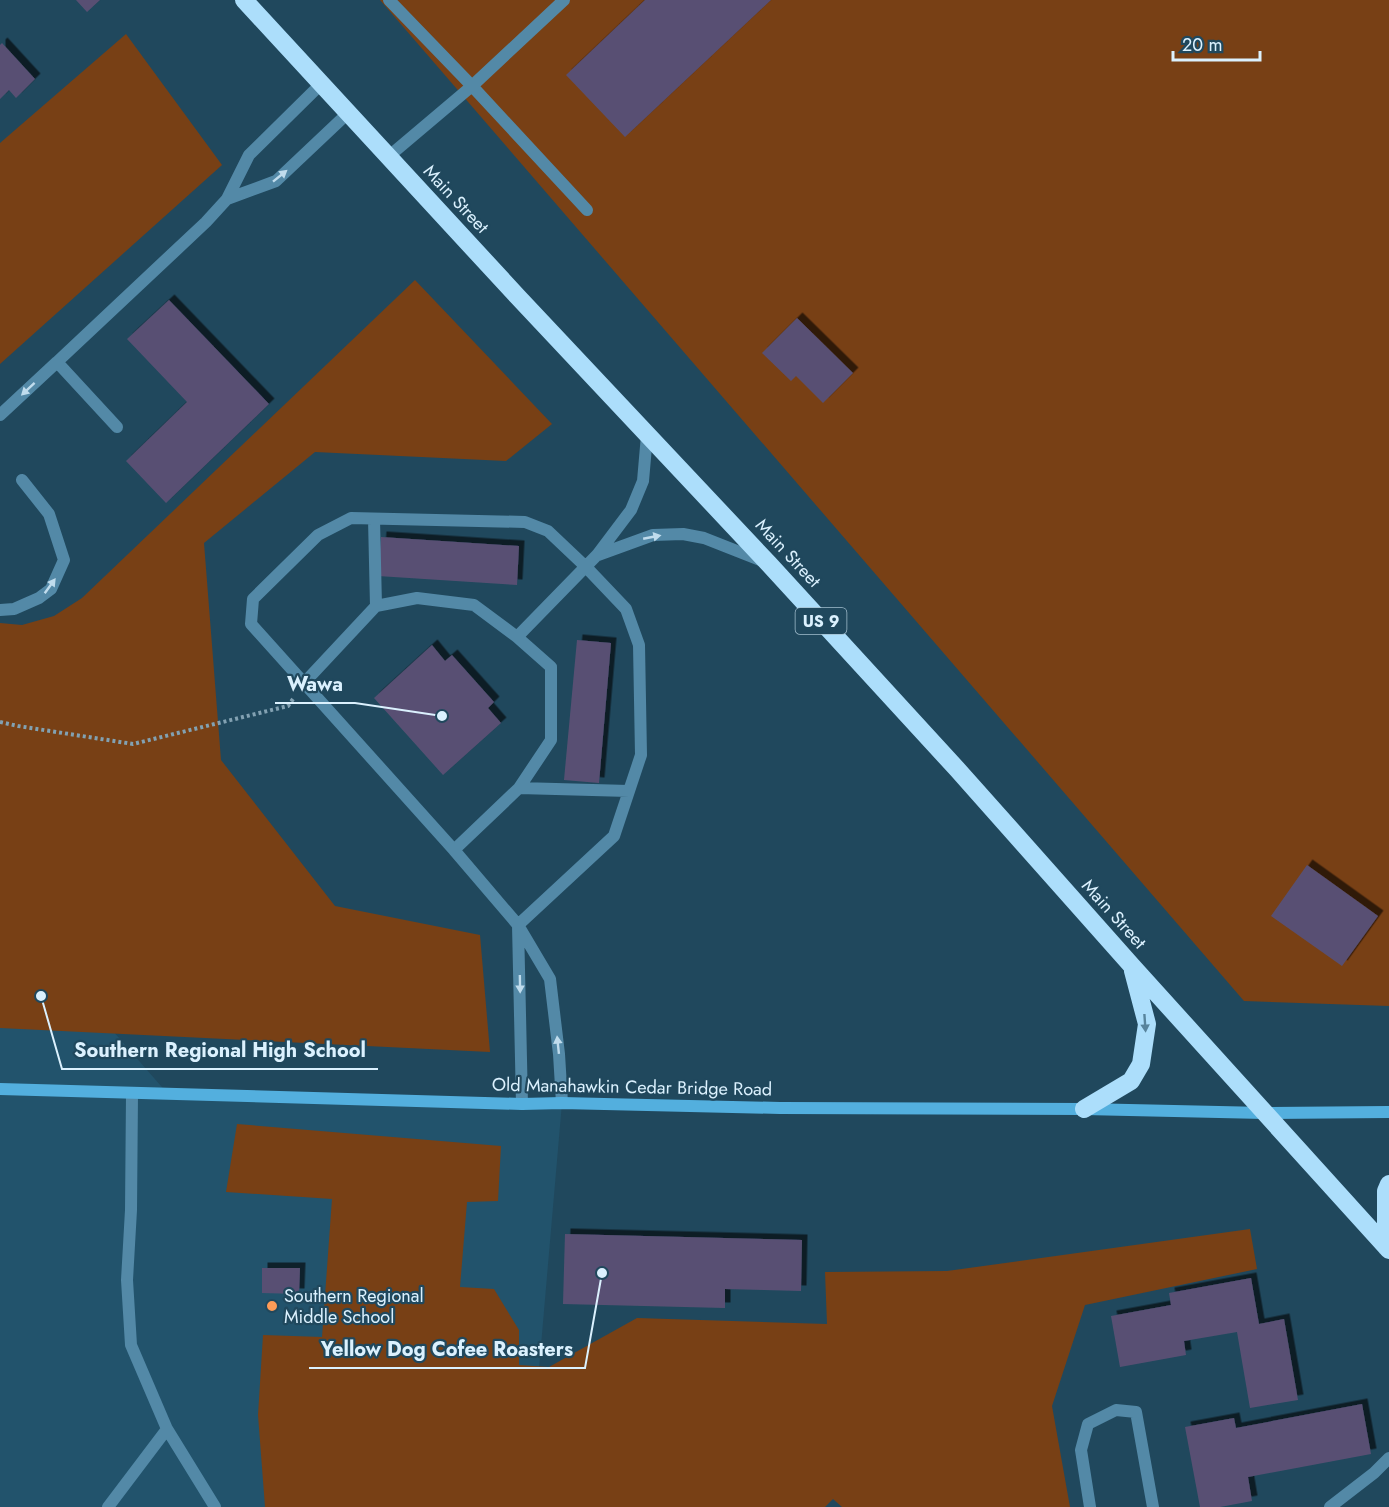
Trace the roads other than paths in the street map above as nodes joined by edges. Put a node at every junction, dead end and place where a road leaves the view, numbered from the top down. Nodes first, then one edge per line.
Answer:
1 (244, 0) edge
2 (389, 0) edge
3 (564, 0) edge
4 (321, 84) junction
5 (472, 86) junction
6 (348, 113) junction
7 (388, 157) junction
8 (227, 199) junction
9 (587, 210) dead end
10 (57, 362) junction
11 (0, 415) edge
12 (117, 427) dead end
13 (647, 435) junction
14 (22, 480) dead end
15 (374, 519) junction
16 (597, 555) junction
17 (770, 564) junction
18 (586, 567) junction
19 (376, 606) junction
20 (0, 610) edge
21 (517, 637) junction
22 (304, 683) junction
23 (519, 788) junction
24 (629, 791) junction
25 (454, 850) junction
26 (519, 925) junction
27 (1132, 966) junction
28 (0, 1089) edge
29 (132, 1094) junction
30 (522, 1104) junction
31 (562, 1104) junction
32 (1084, 1109) junction
33 (1389, 1112) edge
34 (1264, 1113) junction
35 (1389, 1184) edge
36 (1388, 1249) edge
37 (167, 1429) junction
38 (1389, 1458) edge
39 (108, 1507) edge
40 (215, 1507) edge
41 (1090, 1507) edge
42 (1153, 1507) edge
43 (1330, 1507) edge

1 - 4 highway, Main Street / US 9
2 - 5 lane
3 - 5 lane
4 - 6 highway, Main Street / US 9
4 - 8 lane
5 - 7 lane
5 - 9 lane
6 - 7 highway, Main Street / US 9
8 -> 6 lane
7 - 13 highway, Main Street / US 9
8 - 10 lane
10 -> 11 lane
10 - 12 lane
13 - 16 lane
13 - 17 highway, Main Street / US 9
20 -> 14 lane
15 - 18 lane
15 - 19 lane
15 - 22 lane
16 -> 17 lane
16 - 18 lane
17 - 27 highway, Main Street / US 9
18 - 21 lane
18 - 24 lane
19 - 21 lane
19 - 22 lane
21 - 23 lane
22 - 25 lane
23 - 24 lane
23 - 25 lane
24 - 26 lane
25 - 26 lane
26 -> 30 lane
31 -> 26 lane
27 -> 32 highway
27 - 34 highway, Main Street / US 9
28 - 29 street, Old Manahawkin Cedar Bridge Road
29 - 30 street, Old Manahawkin Cedar Bridge Road
29 - 37 lane
30 - 31 street, Old Manahawkin Cedar Bridge Road
31 - 32 street, Old Manahawkin Cedar Bridge Road
32 - 34 street, Old Manahawkin Cedar Bridge Road
33 - 34 street, Old Manahawkin Cedar Bridge Road
34 - 36 highway, Main Street / US 9
35 - 36 highway
37 - 39 lane
37 - 40 lane
38 - 43 lane
41 - 42 lane

